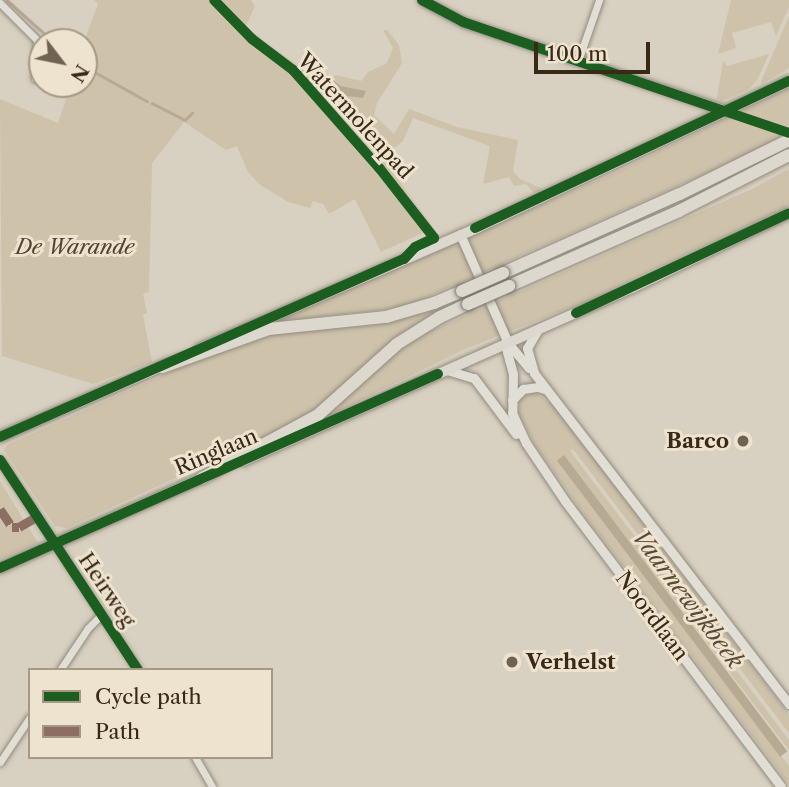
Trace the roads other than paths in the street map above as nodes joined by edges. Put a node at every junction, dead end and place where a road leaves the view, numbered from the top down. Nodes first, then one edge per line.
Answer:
1 (422, 0) edge
2 (599, 0) edge
3 (0, 3) edge
4 (28, 31) edge
5 (578, 61) junction
6 (25, 78) dead end
7 (28, 78) edge
8 (789, 81) edge
9 (699, 100) junction
10 (728, 111) junction
11 (708, 121) junction
12 (789, 140) edge
13 (789, 155) edge
14 (789, 213) edge
15 (460, 234) junction
16 (538, 330) junction
17 (508, 343) junction
18 (162, 367) junction
19 (446, 370) junction
20 (534, 373) junction
21 (547, 390) junction
22 (512, 401) junction
23 (0, 437) edge
24 (526, 443) junction
25 (0, 460) edge
26 (202, 478) junction
27 (53, 544) junction
28 (0, 568) edge
29 (101, 615) junction
30 (61, 668) edge
31 (137, 668) edge
32 (789, 704) edge
33 (28, 719) edge
34 (196, 759) edge
35 (0, 762) edge
36 (212, 787) edge
37 (782, 787) edge

1 - 5 street
2 - 5 street
3 - 4 street
5 - 9 street
6 - 7 street
8 - 10 main road
9 - 10 street
9 - 11 street
10 - 11 main road
11 - 15 main road
12 - 18 highway, bridge
13 - 26 highway, bridge
14 - 16 main road, Ringlaan
15 - 17 street, Noordlaan
15 - 18 main road
16 - 17 main road, Ringlaan
16 - 20 street
17 - 19 main road, Ringlaan
17 - 20 street, Noordlaan
17 - 22 street, Noordlaan
18 - 23 main road
19 - 24 street, Noordlaan
19 - 26 main road, Ringlaan
20 - 21 street, Noordlaan
21 - 22 street
21 - 32 street, Noordlaan
22 - 24 street, Noordlaan
24 - 37 street, Noordlaan
25 - 27 street, Heirweg
26 - 27 main road, Ringlaan
27 - 28 main road, Ringlaan
27 - 29 street, Heirweg
29 - 30 street
29 - 31 street, Heirweg
33 - 35 street
34 - 36 street

